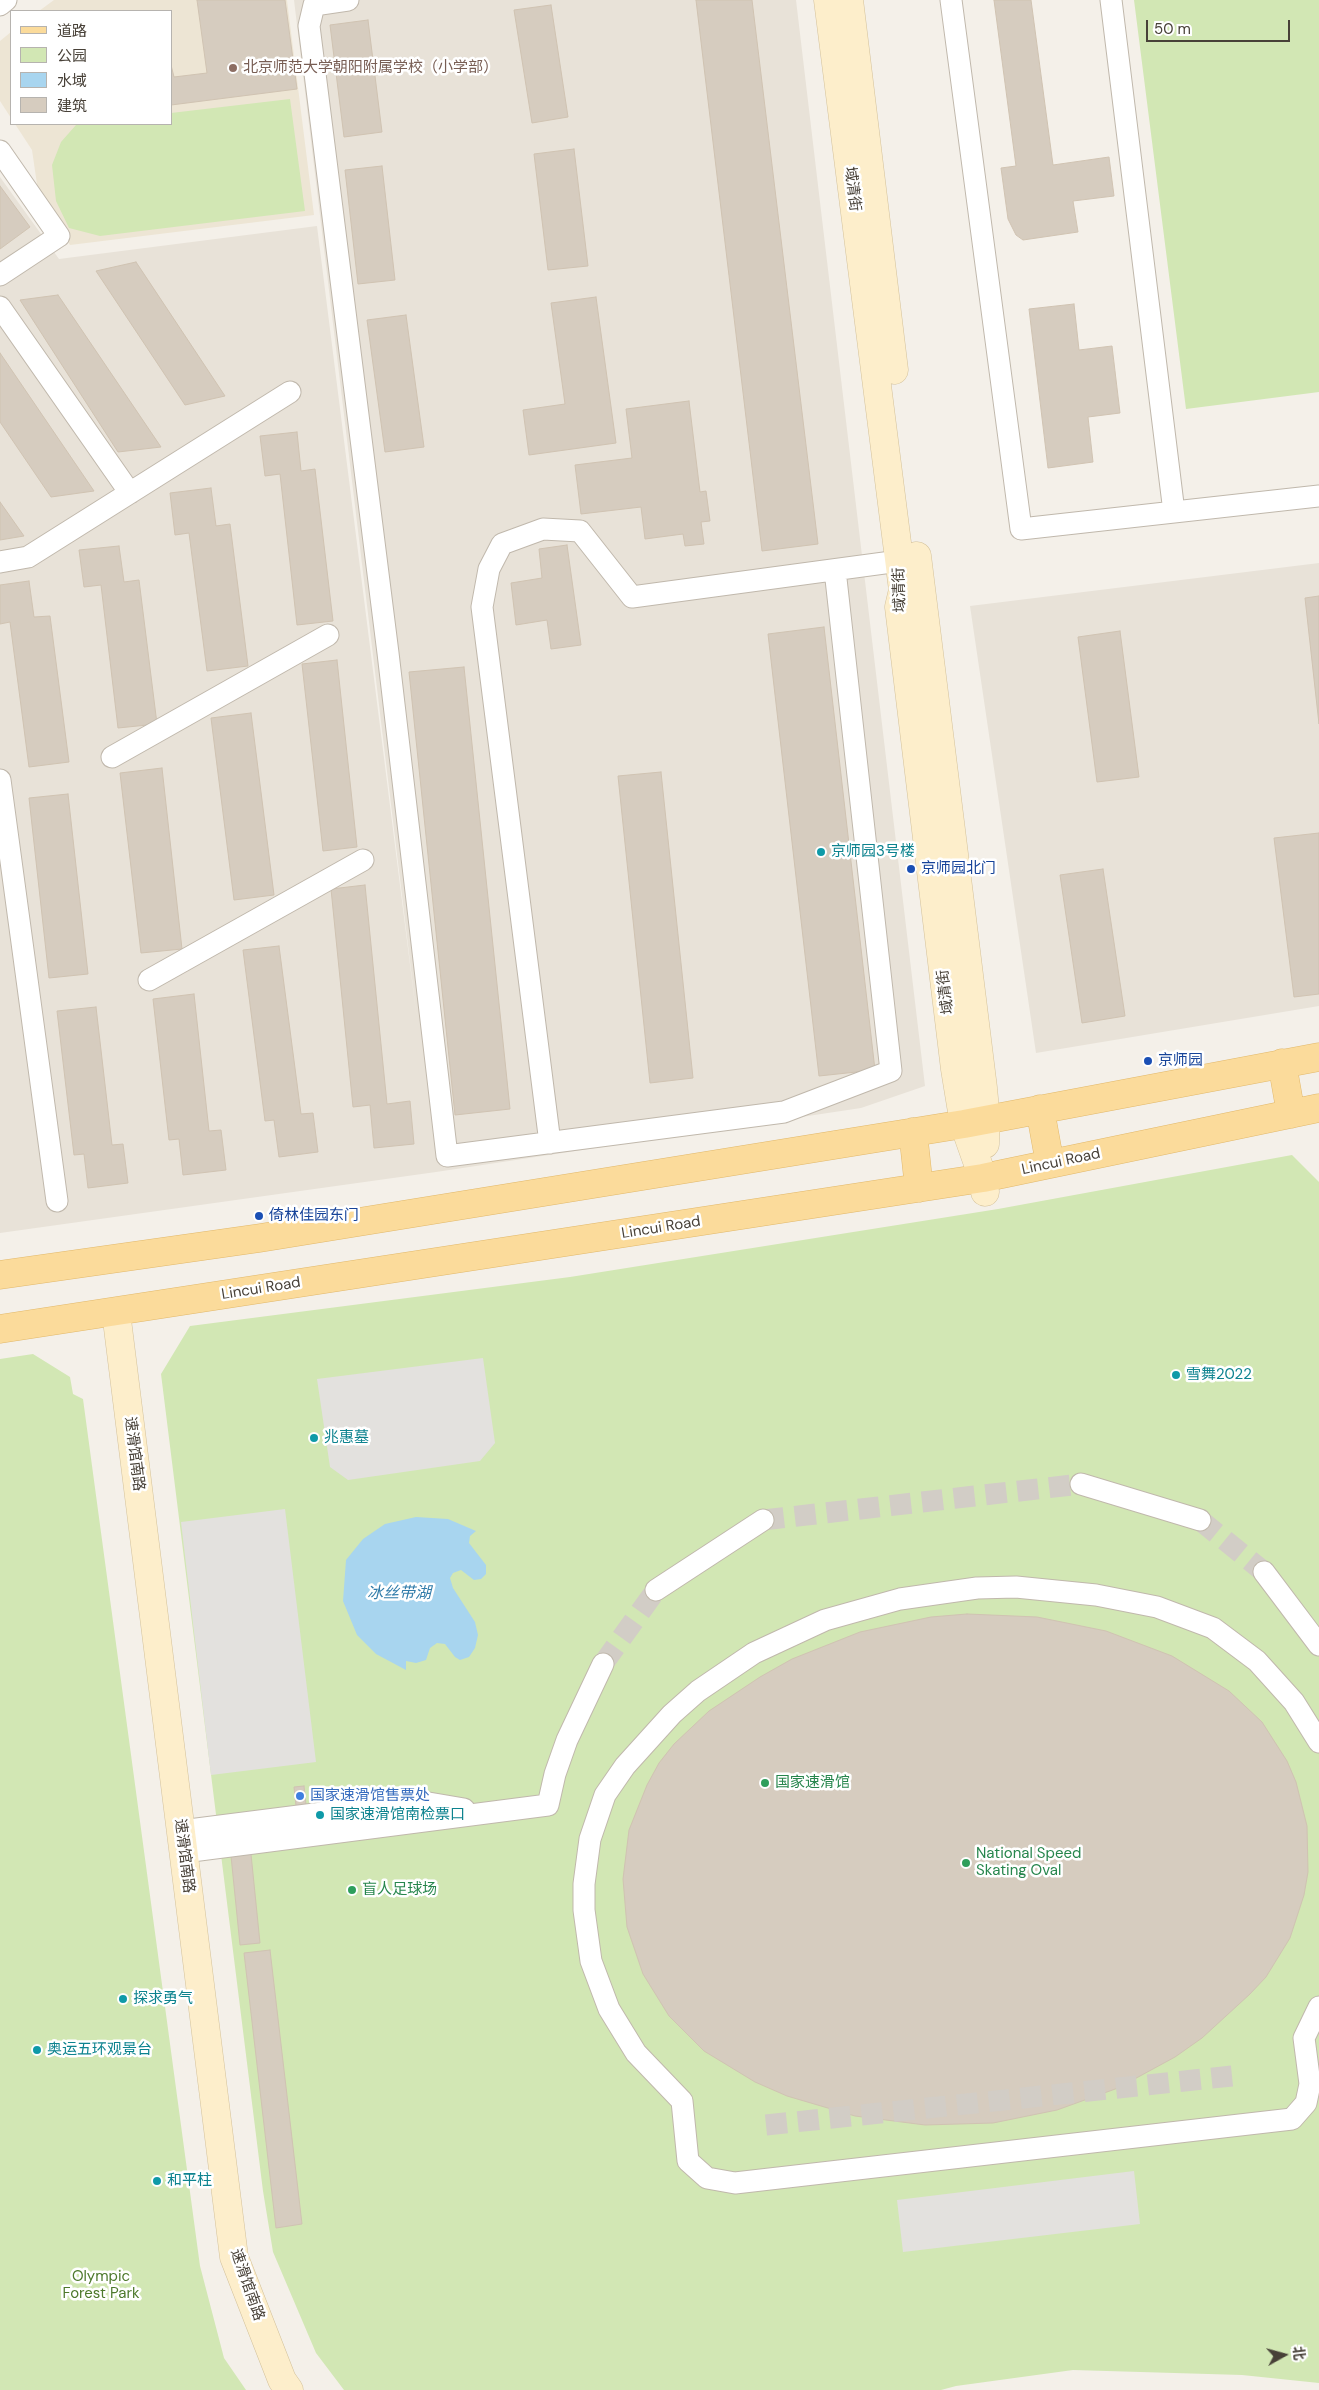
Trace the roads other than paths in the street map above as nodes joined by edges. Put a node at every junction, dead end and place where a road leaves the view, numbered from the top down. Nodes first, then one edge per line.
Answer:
1 (6, 0) edge
2 (348, 0) edge
3 (828, 0) edge
4 (848, 0) edge
5 (951, 0) edge
6 (1111, 0) edge
7 (0, 5) edge
8 (0, 151) edge
9 (0, 275) edge
10 (0, 307) edge
11 (290, 392) dead end
12 (130, 493) junction
13 (1319, 496) edge
14 (1174, 512) junction
15 (899, 561) junction
16 (0, 562) edge
17 (834, 570) junction
18 (328, 635) dead end
19 (112, 757) dead end
20 (0, 780) edge
21 (363, 860) dead end
22 (149, 980) dead end
23 (1319, 1057) edge
24 (1282, 1063) junction
25 (1319, 1108) edge
26 (1040, 1110) junction
27 (1290, 1114) junction
28 (975, 1122) junction
29 (913, 1132) junction
30 (550, 1143) junction
31 (1050, 1164) junction
32 (984, 1185) junction
33 (920, 1188) junction
34 (57, 1201) dead end
35 (0, 1275) edge
36 (116, 1312) junction
37 (0, 1329) edge
38 (1081, 1484) tunnel mouth
39 (764, 1520) tunnel mouth
40 (1200, 1520) tunnel mouth
41 (1264, 1572) tunnel mouth
42 (656, 1590) tunnel mouth
43 (1319, 1644) edge
44 (603, 1664) tunnel mouth
45 (1319, 1742) edge
46 (182, 1841) junction
47 (1319, 2007) edge
48 (289, 2390) edge

1 - 7 street
2 - 30 street
3 - 15 street, 域清街
4 - 28 street, 域清街
5 - 14 street
6 - 14 street
8 - 9 street
10 - 12 street
11 - 12 street
12 - 16 street
13 - 14 street
15 - 17 street
15 - 28 street, 域清街
17 - 30 street
17 - 30 street
18 - 19 street
20 - 34 street
21 - 22 street
23 - 24 main road
24 - 26 main road
24 - 27 main road
25 - 27 main road, Lincui Road
26 - 28 main road
26 - 31 main road
27 - 31 main road, Lincui Road
28 - 29 main road
28 - 32 street, 域清街
29 - 33 main road
29 - 35 main road
31 - 32 main road, Lincui Road
32 - 33 main road, Lincui Road
33 - 36 main road, Lincui Road
36 - 37 main road, Lincui Road
36 - 46 street, 速滑馆南路
38 - 40 street
39 - 42 street
41 - 43 street
44 - 46 street
45 - 47 street
46 - 48 street, 速滑馆南路

